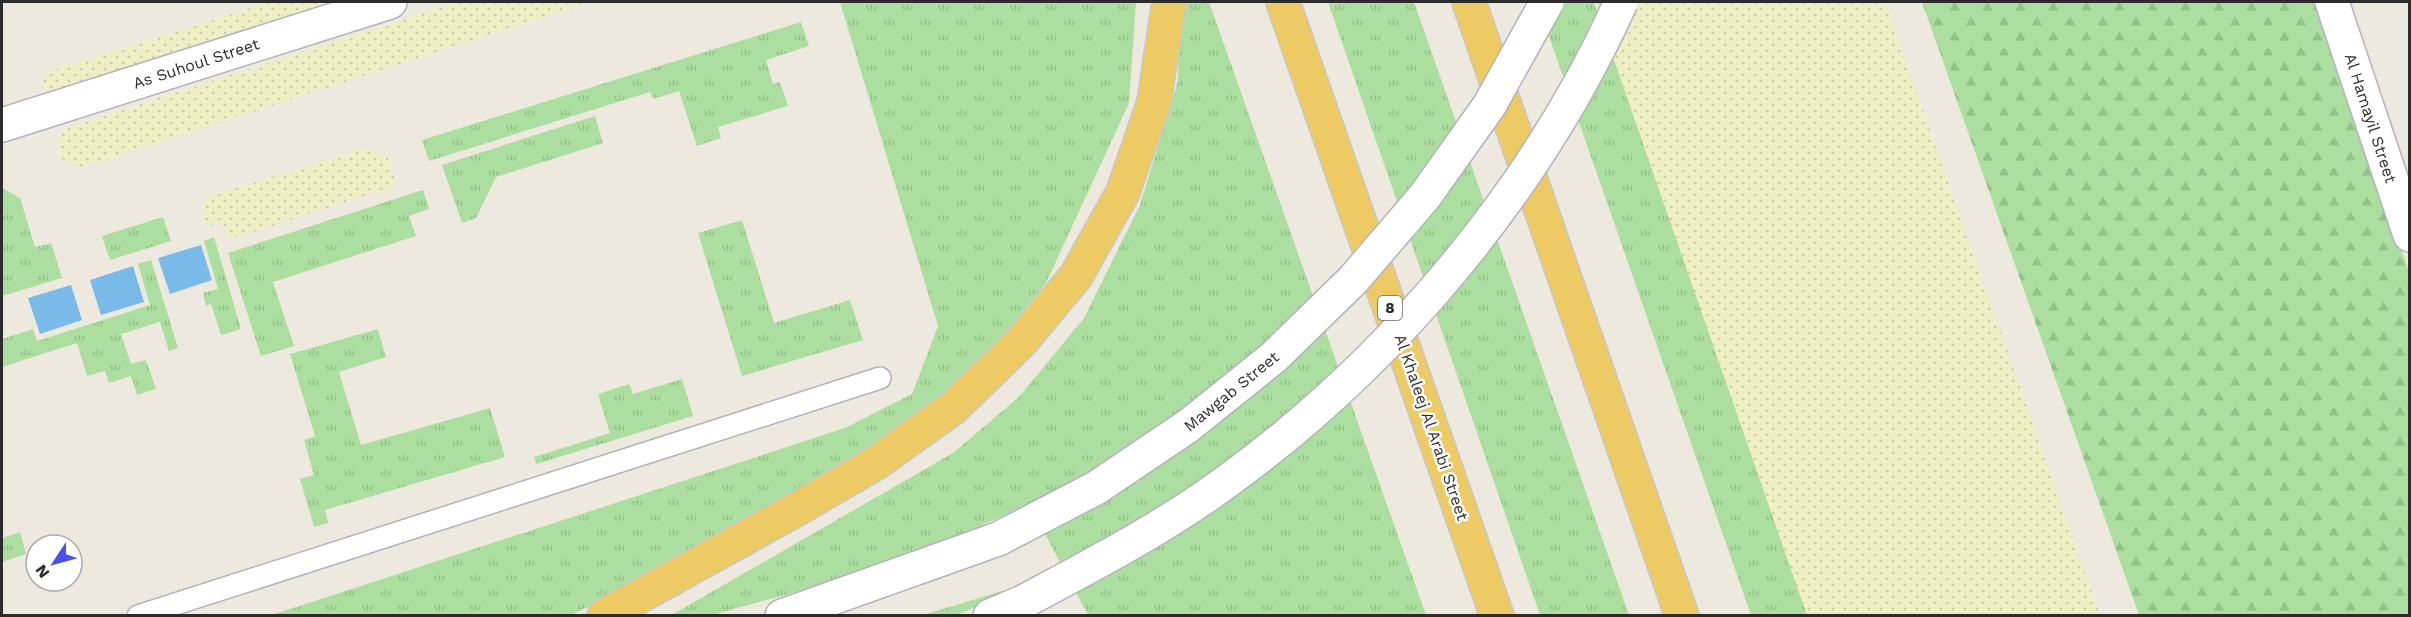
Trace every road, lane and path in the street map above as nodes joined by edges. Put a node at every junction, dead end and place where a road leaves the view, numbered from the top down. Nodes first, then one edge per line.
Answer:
1 (390, 2) edge
2 (1169, 2) edge
3 (1283, 2) edge
4 (1468, 2) edge
5 (1547, 2) edge
6 (1621, 2) edge
7 (2332, 2) edge
8 (2, 125) edge
9 (2409, 235) edge
10 (880, 378) dead end
11 (138, 615) edge
12 (604, 615) edge
13 (782, 615) edge
14 (990, 615) edge
15 (1497, 615) edge
16 (1682, 615) edge

1 - 8 main road, As Suhoul Street
2 - 12 highway
3 - 15 highway, Al Khaleej Al Arabi Street / 8
4 - 16 highway
5 - 13 main road, Mawgab Street, bridge
6 - 14 main road, bridge
7 - 9 main road, Al Hamayil Street
10 - 11 lane

